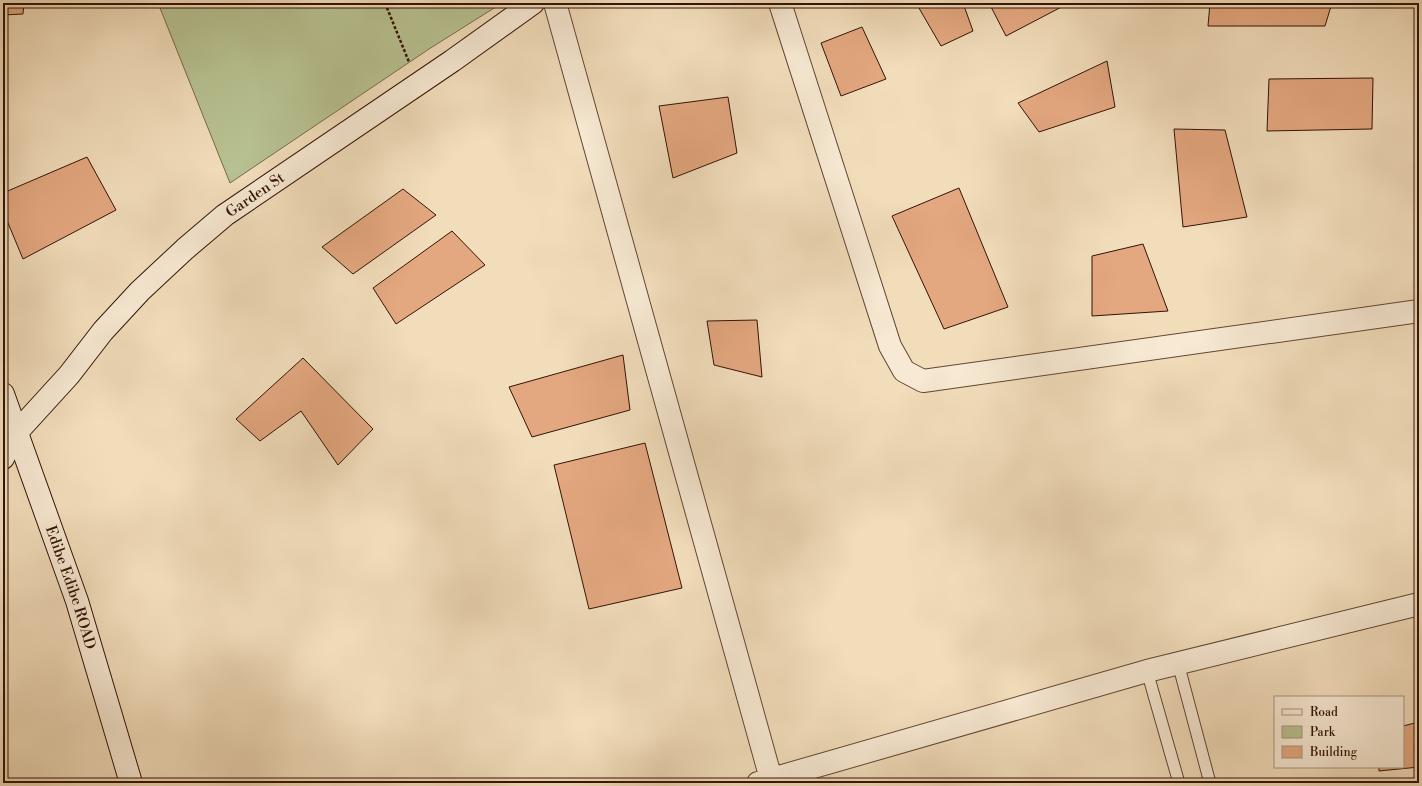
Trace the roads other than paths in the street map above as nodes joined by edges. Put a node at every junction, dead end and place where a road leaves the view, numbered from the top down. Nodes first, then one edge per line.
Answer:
1 (534, 3) edge
2 (555, 3) edge
3 (780, 3) edge
4 (1419, 311) edge
5 (3, 394) edge
6 (18, 432) junction
7 (3, 458) edge
8 (1419, 604) edge
9 (1178, 663) junction
10 (1148, 671) junction
11 (764, 781) edge
12 (131, 783) edge
13 (1178, 783) edge
14 (1210, 783) edge

1 - 6 street, Garden St
2 - 11 street
3 - 4 street
5 - 6 street, Edibe Edibe ROAD
6 - 7 street, Garden St
6 - 12 street, Edibe Edibe ROAD
8 - 9 street
9 - 10 street
9 - 14 lane
10 - 11 street
10 - 13 lane

